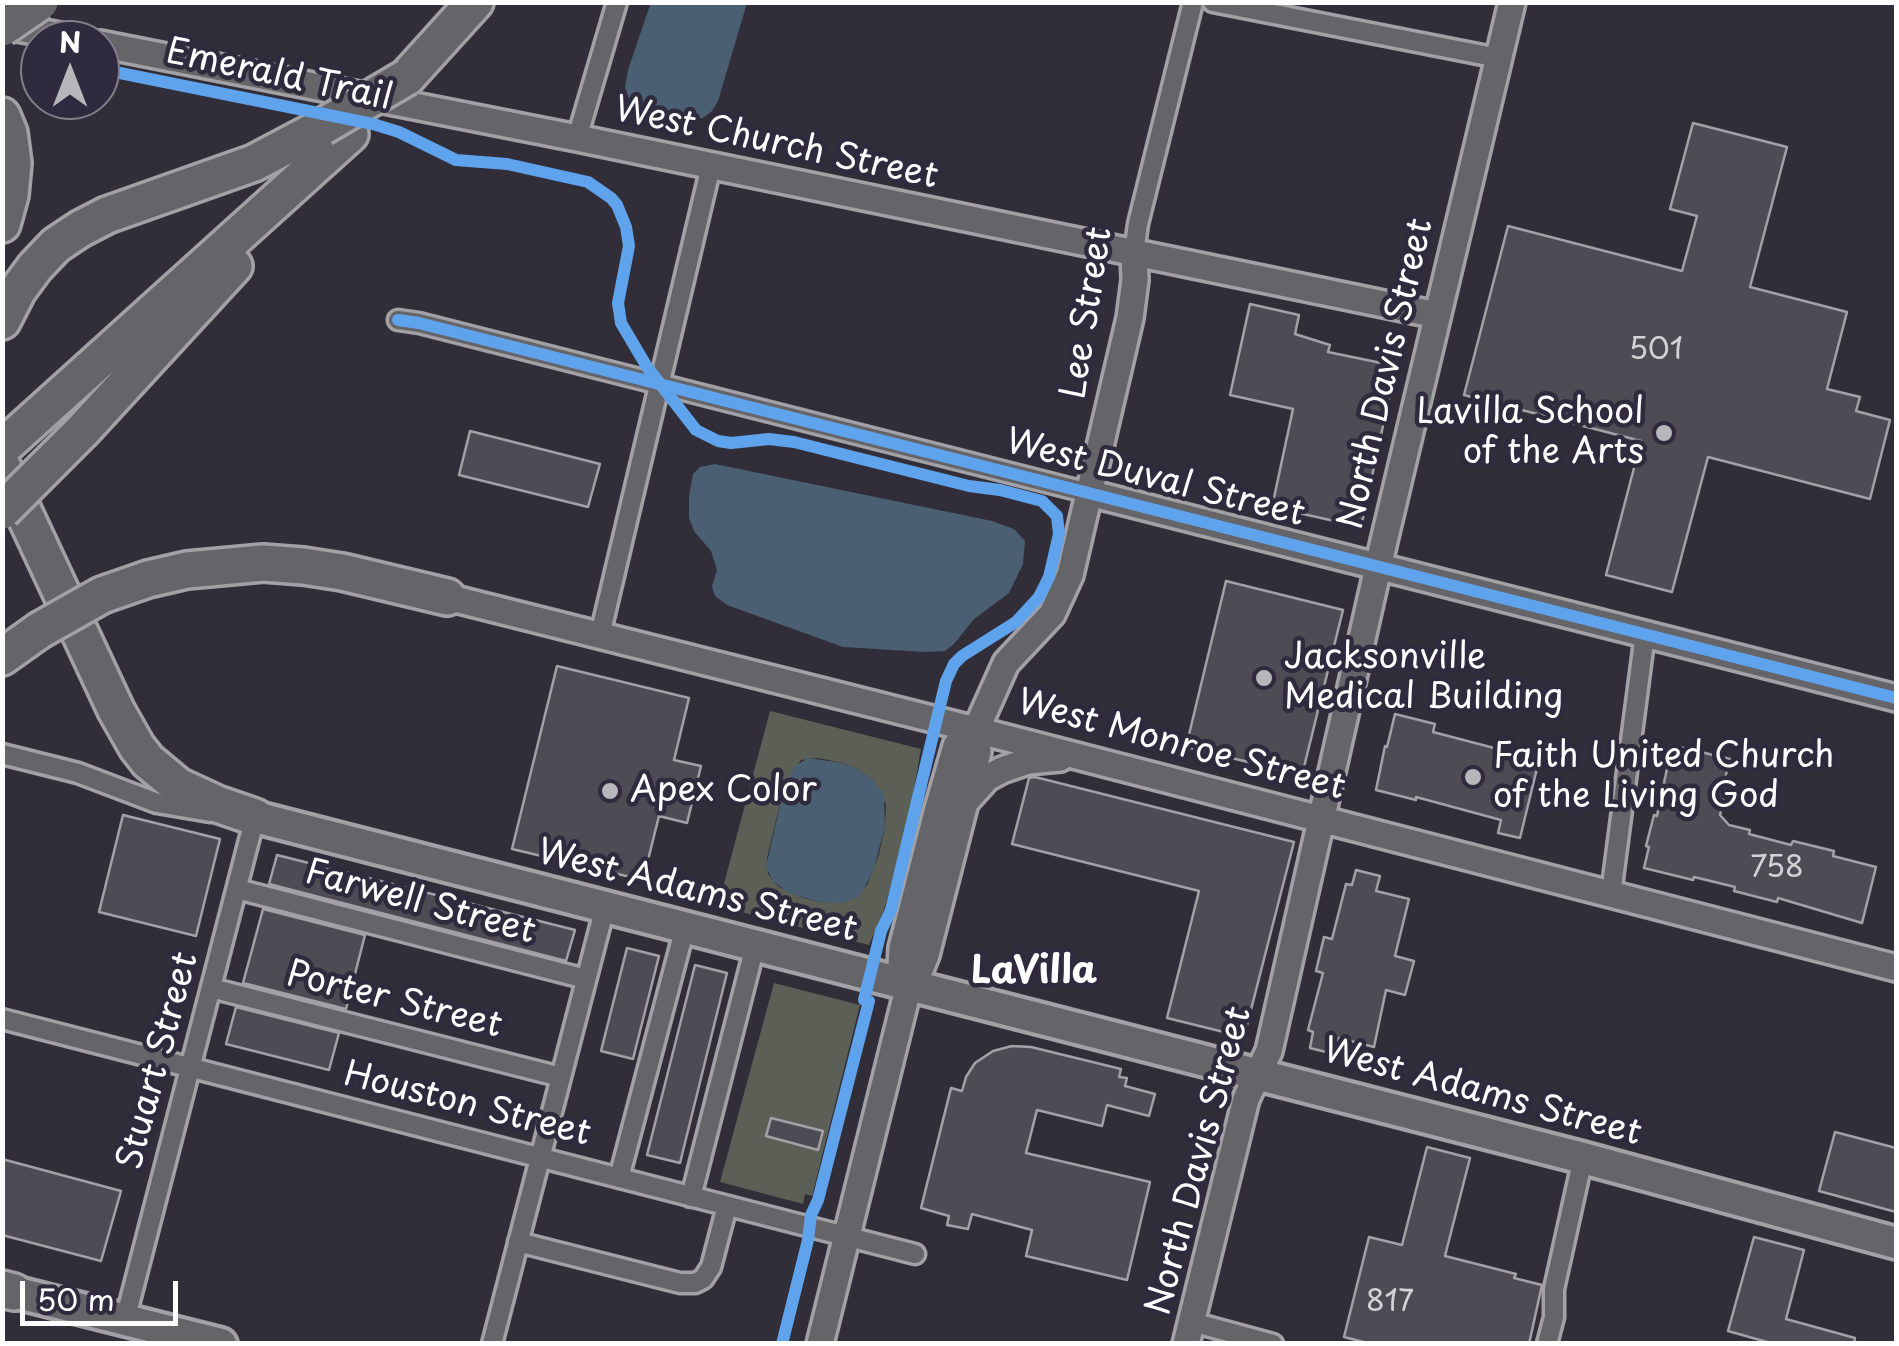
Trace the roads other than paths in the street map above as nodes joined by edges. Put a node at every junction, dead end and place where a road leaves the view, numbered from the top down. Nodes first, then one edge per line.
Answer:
1 (40, 2) edge
2 (475, 2) edge
3 (617, 2) edge
4 (1194, 2) edge
5 (1213, 2) edge
6 (1512, 2) edge
7 (2, 27) edge
8 (120, 48) edge
9 (1498, 58) junction
10 (2, 116) edge
11 (336, 131) junction
12 (576, 138) junction
13 (711, 166) junction
14 (2, 224) edge
15 (1134, 253) junction
16 (1437, 315) junction
17 (2, 320) edge
18 (398, 320) dead end
19 (660, 384) junction
20 (3, 462) edge
21 (1089, 493) junction
22 (2, 511) edge
23 (1378, 567) junction
24 (446, 597) joint
25 (1645, 634) junction
26 (600, 635) junction
27 (2, 657) edge
28 (1896, 698) edge
29 (976, 730) junction
30 (2, 754) edge
31 (1084, 757) junction
32 (965, 803) junction
33 (256, 818) junction
34 (1322, 819) junction
35 (237, 888) junction
36 (1611, 894) junction
37 (605, 907) junction
38 (685, 928) junction
39 (755, 946) junction
40 (1896, 968) edge
41 (586, 979) junction
42 (909, 985) junction
43 (211, 988) junction
44 (2, 1019) edge
45 (190, 1068) junction
46 (1259, 1074) junction
47 (561, 1078) junction
48 (540, 1158) junction
49 (1583, 1158) junction
50 (619, 1178) junction
51 (692, 1197) junction
52 (727, 1206) junction
53 (846, 1236) junction
54 (518, 1242) junction
55 (1896, 1243) edge
56 (915, 1254) dead end
57 (6, 1290) edge
58 (125, 1320) junction
59 (1189, 1332) edge
60 (221, 1344) edge
61 (492, 1344) edge
62 (820, 1344) edge
63 (1273, 1344) edge
64 (1547, 1344) edge

1 - 7 highway, bridge
2 - 11 highway, bridge
3 - 12 street
4 - 15 street, Lee Street
5 - 9 street
6 - 9 street, North Davis Street
8 - 12 street, West Church Street
9 - 16 street, North Davis Street
10 - 14 highway
11 - 17 highway
11 - 20 highway
11 - 22 highway, bridge
12 - 13 street, West Church Street
13 - 15 street, West Church Street
13 - 19 street
15 - 16 street, West Church Street
15 - 21 street, Lee Street
16 - 23 street, North Davis Street
18 - 19 street, West Duval Street
19 - 21 street, West Duval Street
19 - 26 street
20 - 33 highway
21 - 23 street, West Duval Street
21 - 29 street, Lee Street
23 - 25 street, West Duval Street
23 - 34 street, North Davis Street
24 - 26 street, West Monroe Street
24 - 27 highway, bridge
25 - 28 street, West Duval Street
25 - 36 street
26 - 29 street, West Monroe Street
29 - 31 street, West Monroe Street
29 - 32 street, Lee Street
29 - 42 street, Lee Street
30 - 33 street, West Adams Street
31 - 32 street
31 - 34 street, West Monroe Street
32 - 42 street, Lee Street
33 - 35 street, Stuart Street
33 - 37 main road, West Adams Street
34 - 36 street, West Monroe Street
34 - 46 street, North Davis Street
35 - 41 street, Farwell Street
35 - 43 street, Stuart Street
36 - 40 street, West Monroe Street
37 - 38 main road, West Adams Street
37 - 41 street
38 - 39 main road, West Adams Street
38 - 50 street
39 - 42 main road, West Adams Street
39 - 51 street
41 - 47 street
42 - 46 main road, West Adams Street
42 - 53 street, Lee Street
43 - 45 street, Stuart Street
43 - 47 street, Porter Street
44 - 45 street, Houston Street
45 - 48 street, Houston Street
45 - 58 street, Stuart Street
46 - 49 main road, West Adams Street
46 - 59 street, North Davis Street
47 - 48 street
48 - 50 street, Houston Street
48 - 54 street
49 - 55 main road, West Adams Street
49 - 64 street
50 - 51 street, Houston Street
51 - 52 street, Houston Street
52 - 53 street, Houston Street
52 - 54 street
53 - 56 street, Houston Street
53 - 62 street, Lee Street
54 - 61 street
57 - 58 main road
58 - 60 main road
59 - 63 street

